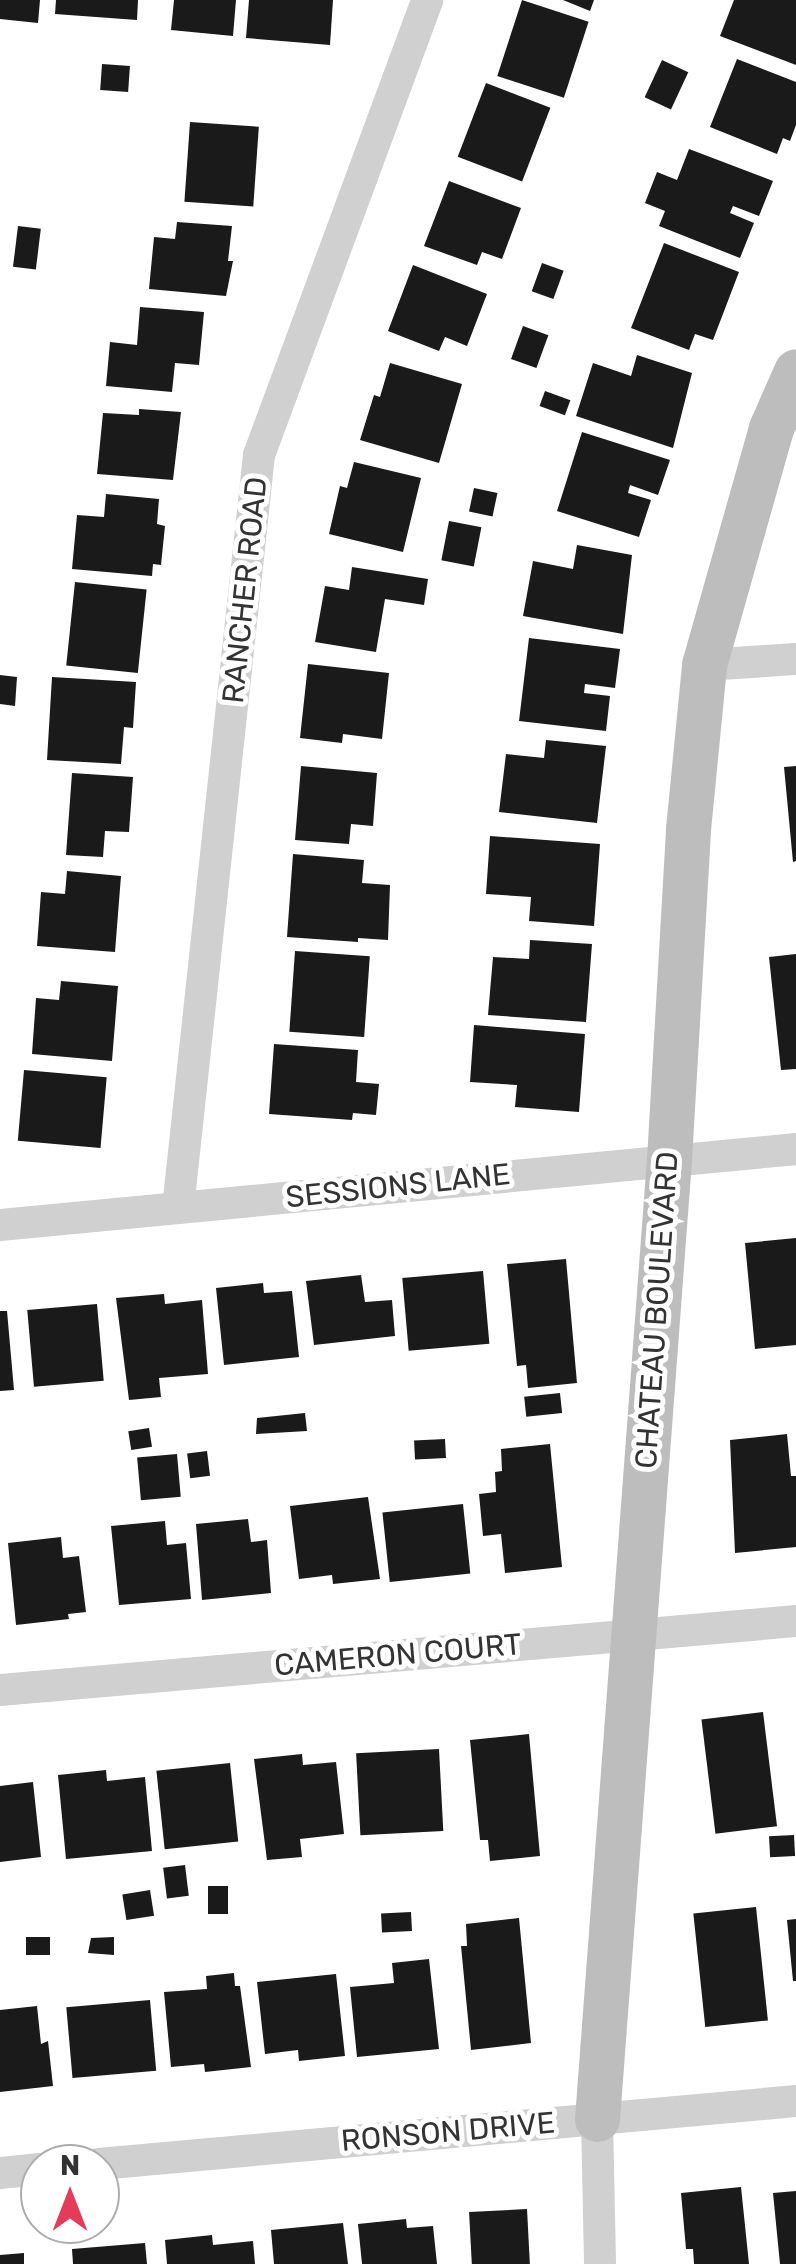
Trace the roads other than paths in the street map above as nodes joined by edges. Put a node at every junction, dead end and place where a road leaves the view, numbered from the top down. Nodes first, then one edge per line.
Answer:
1 (426, 0) edge
2 (796, 371) edge
3 (796, 659) edge
4 (704, 665) junction
5 (796, 1149) edge
6 (668, 1160) junction
7 (178, 1208) junction
8 (0, 1225) edge
9 (796, 1621) edge
10 (632, 1635) junction
11 (0, 1690) edge
12 (796, 2102) edge
13 (596, 2119) junction
14 (120, 2162) edge
15 (600, 2264) edge

1 - 7 street, RANCHER ROAD
2 - 4 street, CHATEAU BOULEVARD
3 - 4 street
4 - 6 street, CHATEAU BOULEVARD
5 - 6 street, SESSIONS LANE
6 - 7 street, SESSIONS LANE
6 - 10 street, CHATEAU BOULEVARD
7 - 8 street, SESSIONS LANE
9 - 10 street, CAMERON COURT
10 - 11 street, CAMERON COURT
10 - 13 street, CHATEAU BOULEVARD
12 - 13 street, RONSON DRIVE
13 - 14 street, RONSON DRIVE
13 - 15 street, CHATEAU BOULEVARD

